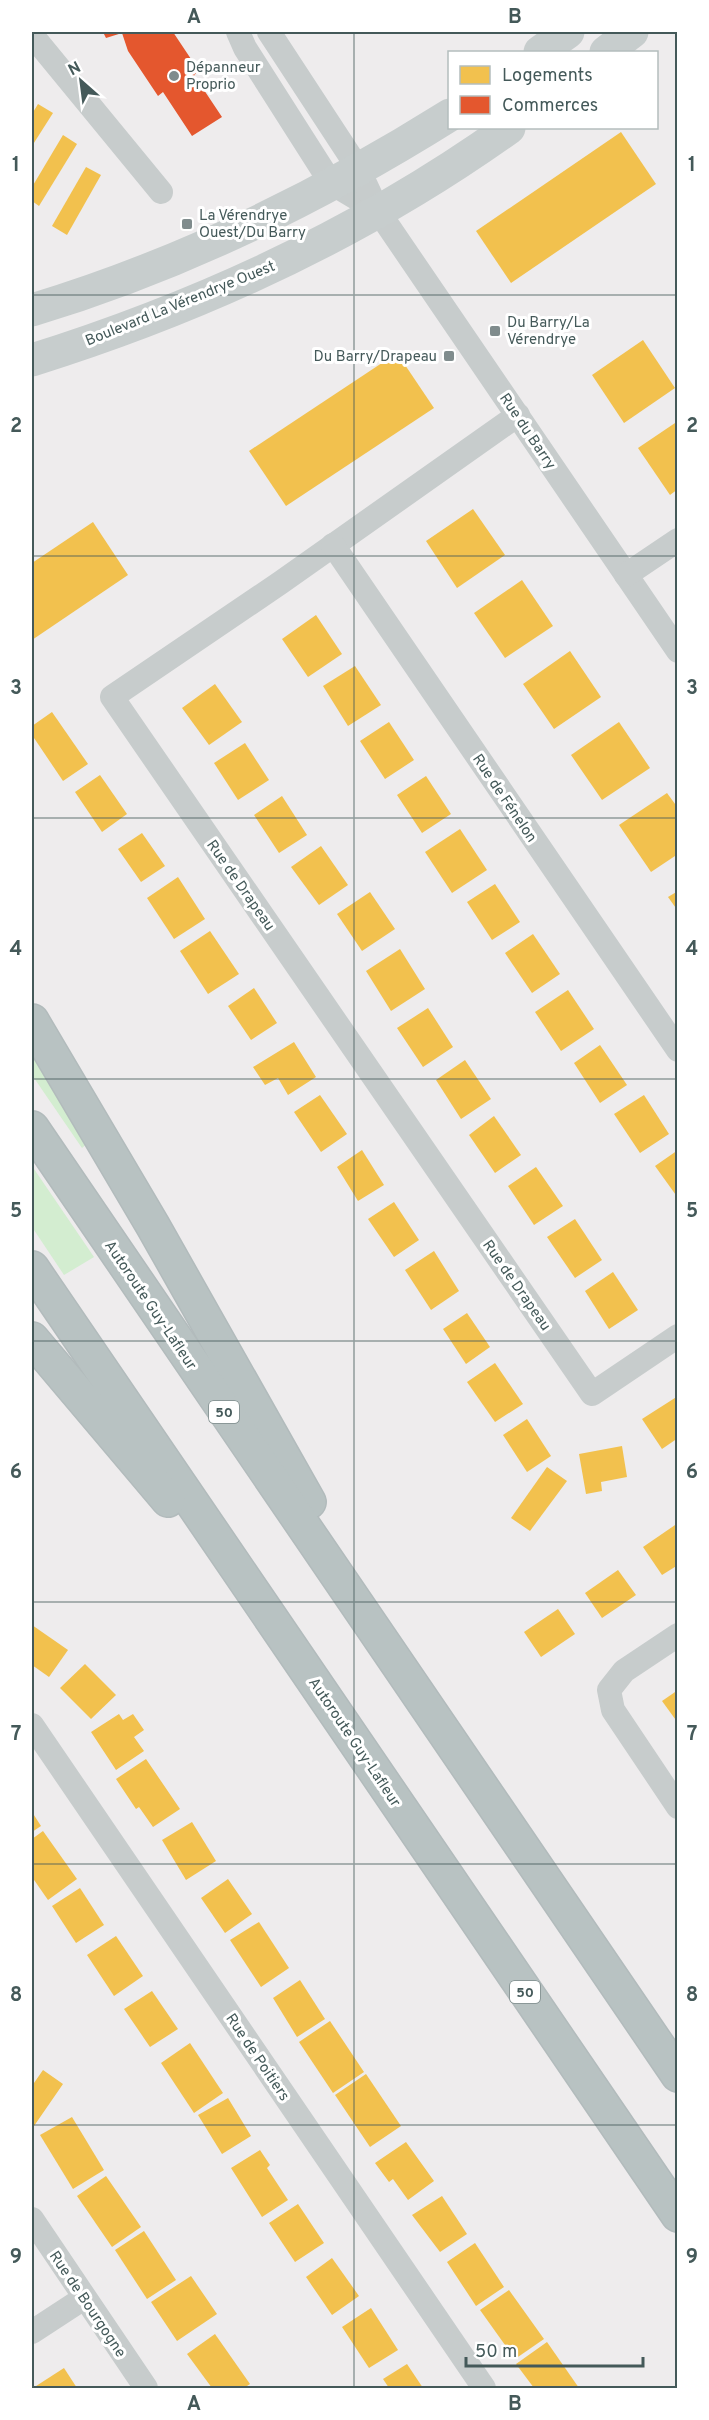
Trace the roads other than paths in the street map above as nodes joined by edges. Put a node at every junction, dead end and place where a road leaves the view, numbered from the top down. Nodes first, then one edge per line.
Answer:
1 (238, 32) edge
2 (269, 32) edge
3 (568, 32) edge
4 (632, 32) edge
5 (32, 35) edge
6 (541, 51) edge
7 (607, 51) edge
8 (448, 116) edge
9 (507, 129) edge
10 (345, 176) junction
11 (161, 192) dead end
12 (378, 212) junction
13 (32, 310) edge
14 (32, 360) edge
15 (518, 416) junction
16 (678, 540) edge
17 (333, 545) junction
18 (626, 575) junction
19 (678, 651) edge
20 (32, 1022) edge
21 (678, 1050) edge
22 (32, 1128) edge
23 (32, 1268) edge
24 (678, 1336) edge
25 (32, 1340) edge
26 (271, 1619) junction
27 (678, 1635) edge
28 (418, 1694) junction
29 (32, 1725) edge
30 (678, 1807) edge
31 (678, 2075) edge
32 (678, 2215) edge
33 (32, 2219) edge
34 (84, 2298) junction
35 (32, 2332) edge
36 (146, 2388) edge
37 (484, 2388) edge

1 - 10 street, Rue du Barry
2 - 10 street, Rue du Barry
3 - 6 main road
4 - 7 main road
5 - 11 street
8 - 10 main road
9 - 12 main road, Boulevard La Vérendrye Ouest
10 - 12 street, Rue du Barry
10 - 13 main road
12 - 14 main road, Boulevard La Vérendrye Ouest
12 - 15 street, Rue du Barry
15 - 17 street, Rue de Drapeau
15 - 18 street, Rue du Barry
16 - 18 street
17 - 21 street, Rue de Fénelon
17 - 24 street, Rue de Drapeau
18 - 19 street, Rue du Barry
20 - 28 highway
22 - 28 highway, Autoroute Guy-Lafleur / 50
23 - 26 highway, Autoroute Guy-Lafleur / 50
25 - 26 highway
26 - 32 highway, Autoroute Guy-Lafleur / 50
27 - 30 street
28 - 31 highway, Autoroute Guy-Lafleur / 50
29 - 37 street, Rue de Poitiers
33 - 34 street, Rue de Bourgogne
34 - 35 street
34 - 36 street, Rue de Bourgogne

